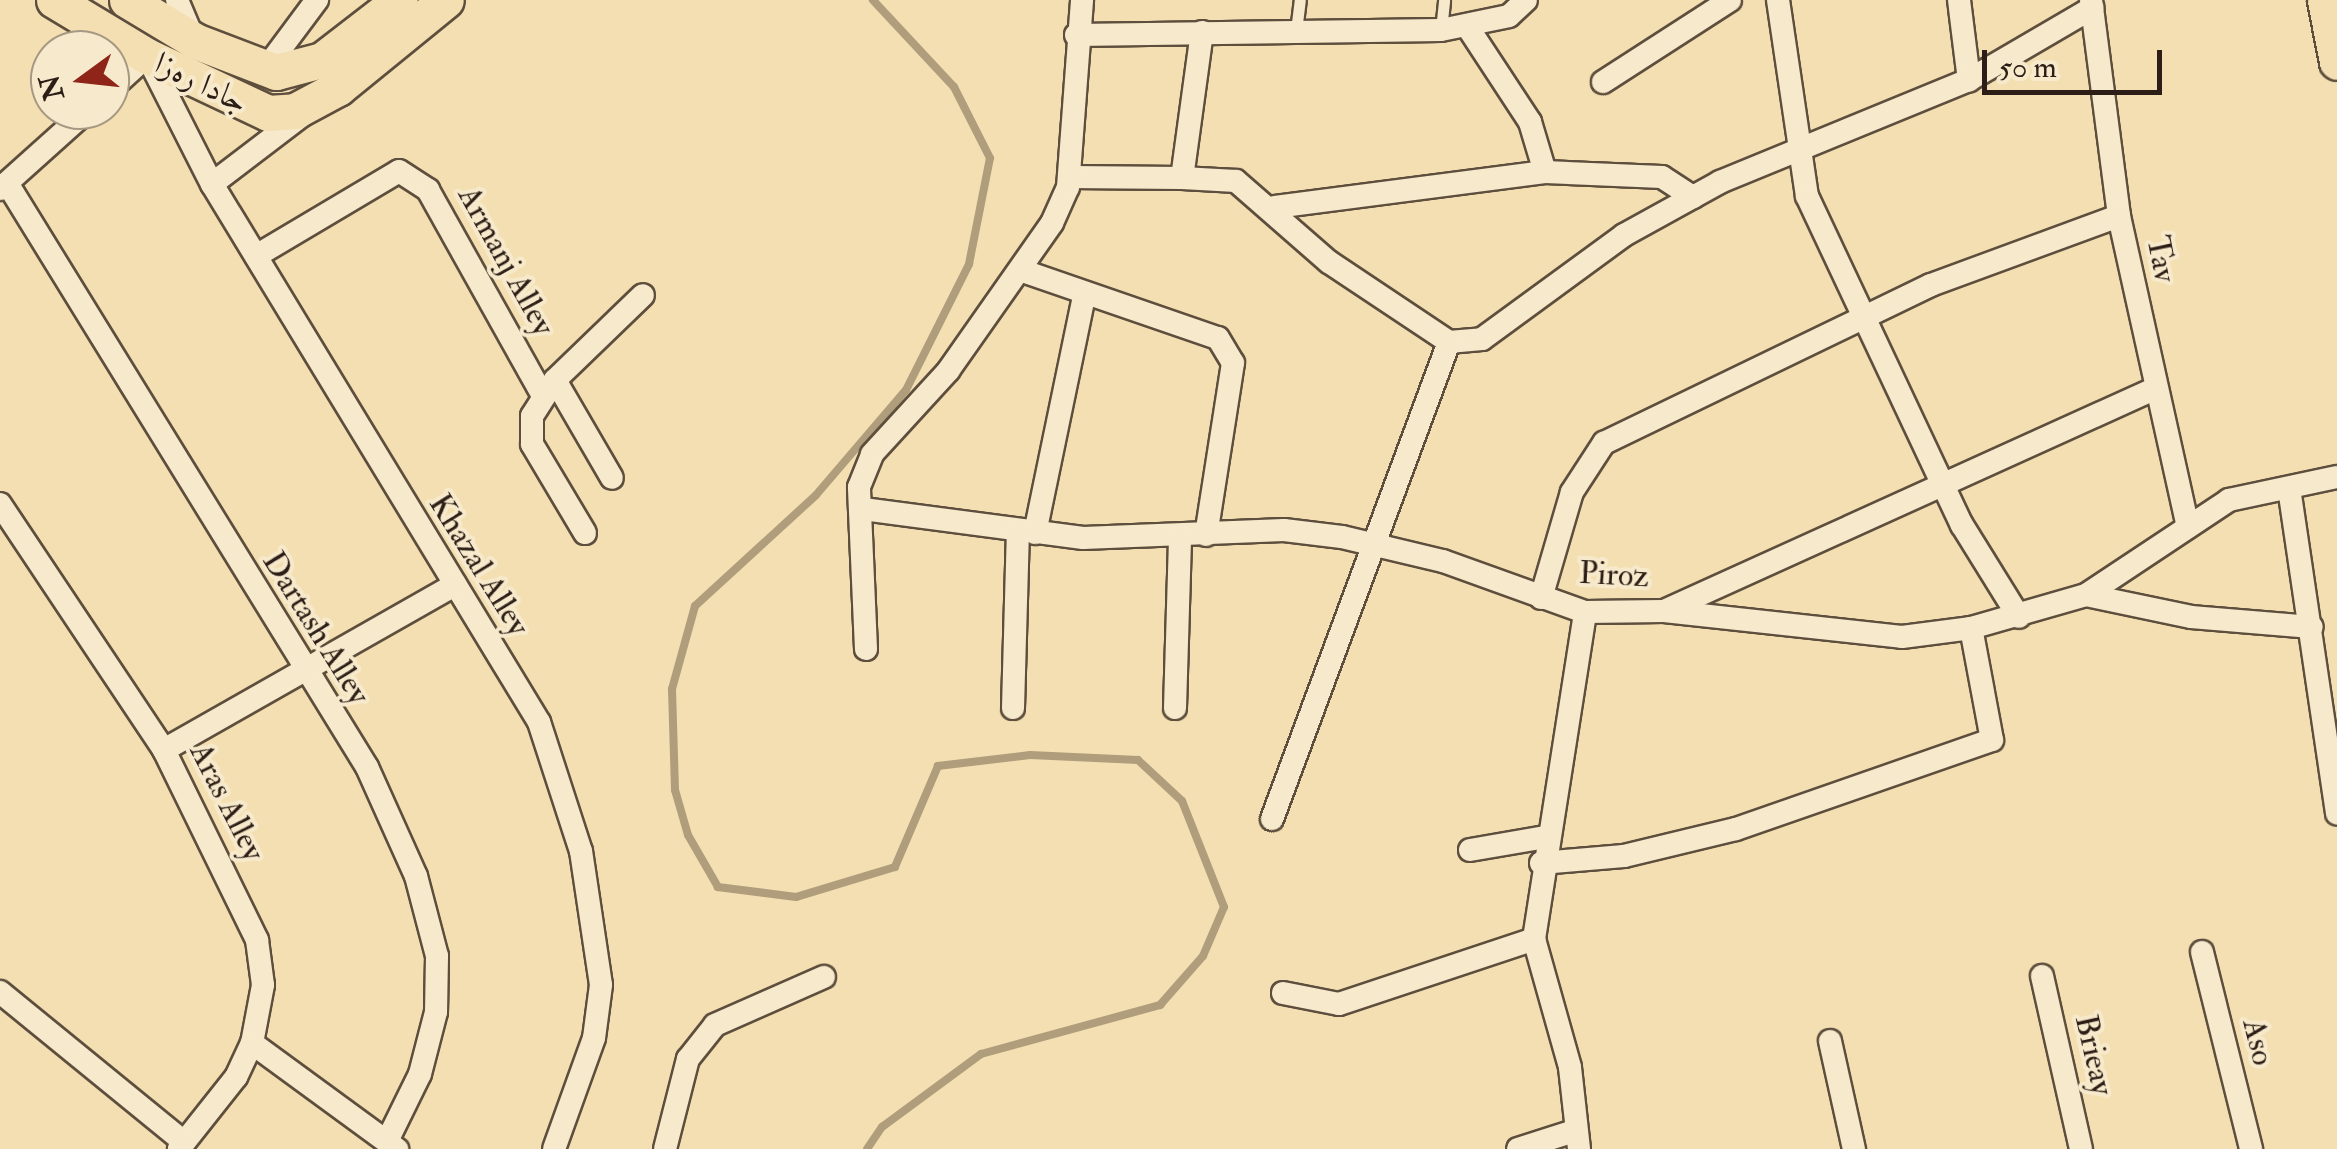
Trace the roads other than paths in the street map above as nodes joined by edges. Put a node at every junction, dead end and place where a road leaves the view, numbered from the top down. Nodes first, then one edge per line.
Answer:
1 (54, 0) edge
2 (127, 0) edge
3 (177, 0) edge
4 (317, 0) edge
5 (400, 0) edge
6 (446, 0) edge
7 (1082, 0) edge
8 (1300, 0) edge
9 (1444, 0) edge
10 (1526, 0) edge
11 (1730, 0) edge
12 (1778, 0) edge
13 (1958, 0) edge
14 (2324, 0) edge
15 (2091, 4) edge
16 (1467, 26) junction
17 (1441, 30) junction
18 (1296, 31) junction
19 (1202, 32) junction
20 (1076, 35) junction
21 (194, 41) junction
22 (147, 56) junction
23 (2337, 62) edge
24 (264, 71) junction
25 (130, 72) edge
26 (1969, 80) junction
27 (1602, 82) dead end
28 (342, 85) junction
29 (66, 130) edge
30 (1797, 151) junction
31 (1545, 172) junction
32 (1068, 177) junction
33 (1182, 178) junction
34 (212, 184) junction
35 (4, 186) edge
36 (1693, 197) junction
37 (1276, 207) junction
38 (2119, 216) junction
39 (256, 256) junction
40 (1020, 270) junction
41 (643, 294) dead end
42 (1084, 296) junction
43 (1861, 318) junction
44 (1449, 342) junction
45 (549, 388) junction
46 (2154, 389) junction
47 (2337, 477) edge
48 (612, 478) dead end
49 (1941, 483) junction
50 (2289, 488) junction
51 (863, 509) junction
52 (2, 514) edge
53 (2188, 526) junction
54 (1026, 532) junction
55 (585, 533) dead end
56 (1206, 535) junction
57 (1180, 536) junction
58 (1376, 545) junction
59 (456, 586) junction
60 (2086, 594) junction
61 (1541, 598) junction
62 (1664, 610) junction
63 (1585, 612) junction
64 (2019, 617) junction
65 (2312, 627) junction
66 (1972, 628) junction
67 (866, 649) dead end
68 (304, 671) junction
69 (1013, 708) dead end
70 (1175, 708) dead end
71 (164, 750) junction
72 (2337, 813) edge
73 (1272, 818) dead end
74 (1545, 838) junction
75 (1470, 850) dead end
76 (1541, 863) junction
77 (1534, 939) junction
78 (2202, 952) dead end
79 (824, 976) dead end
80 (2042, 976) dead end
81 (0, 992) edge
82 (1284, 993) dead end
83 (1830, 1041) dead end
84 (252, 1043) junction
85 (1576, 1140) edge
86 (392, 1145) edge
87 (181, 1146) edge
88 (554, 1149) edge
89 (664, 1149) edge
90 (1518, 1149) edge
91 (1854, 1149) edge
92 (2081, 1149) edge
93 (2251, 1149) edge

1 - 22 main road, جادا ره‌زا
2 - 21 main road, جادا ره‌زا
3 - 21 street
4 - 24 street
5 - 24 main road, جادا ره‌زا
6 - 28 main road, جادا ره‌زا
7 - 20 street
8 - 18 lane
9 - 17 lane
10 - 16 street
11 - 27 street
12 - 30 street
13 - 26 street
14 - 23 main road
15 - 26 street
15 - 38 street, Tav
16 - 17 street
16 - 31 street
17 - 18 street
18 - 19 street
19 - 20 street
19 - 33 street
20 - 32 street
21 - 24 main road, جادا ره‌زا
22 - 25 street
22 - 28 main road, جادا ره‌زا
22 - 34 street, Khazal Alley
26 - 30 street
28 - 34 street
29 - 35 street
30 - 36 street
30 - 43 street
31 - 36 street
31 - 37 street
32 - 33 street
32 - 40 street
33 - 37 street
34 - 39 street, Khazal Alley
35 - 68 street, Dartash Alley
36 - 44 street
37 - 44 street
38 - 43 street
38 - 46 street, Tav
39 - 45 street, Armanj Alley
39 - 59 street, Khazal Alley
40 - 42 street
40 - 51 street
41 - 45 street
42 - 54 street
42 - 56 street
43 - 49 street
43 - 61 street
44 - 58 street
45 - 48 street, Armanj Alley
45 - 55 street
46 - 49 street
46 - 53 street, Tav
47 - 50 street, Piroz
49 - 62 street
49 - 64 street
50 - 53 street, Piroz
50 - 65 street
51 - 54 street, Piroz
51 - 67 street
52 - 71 street, Aras Alley
53 - 60 street, Piroz
54 - 57 street, Piroz
54 - 69 street
56 - 57 street, Piroz
56 - 58 street, Piroz
57 - 70 street
58 - 61 street, Piroz
58 - 73 street
59 - 68 street
59 - 88 street, Khazal Alley
60 - 64 street, Piroz
60 - 65 street
61 - 63 street, Piroz
62 - 63 street, Piroz
62 - 66 street, Piroz
63 - 74 street
64 - 66 street, Piroz
65 - 72 street
66 - 76 street
68 - 71 street
68 - 86 street, Dartash Alley
71 - 84 street, Aras Alley
74 - 75 street
74 - 76 street
76 - 77 street
77 - 82 street
77 - 85 street
78 - 93 street, Aso
79 - 89 street
80 - 92 street, Brieay
81 - 87 street
83 - 91 street
84 - 86 street
84 - 87 street, Aras Alley
85 - 90 street

